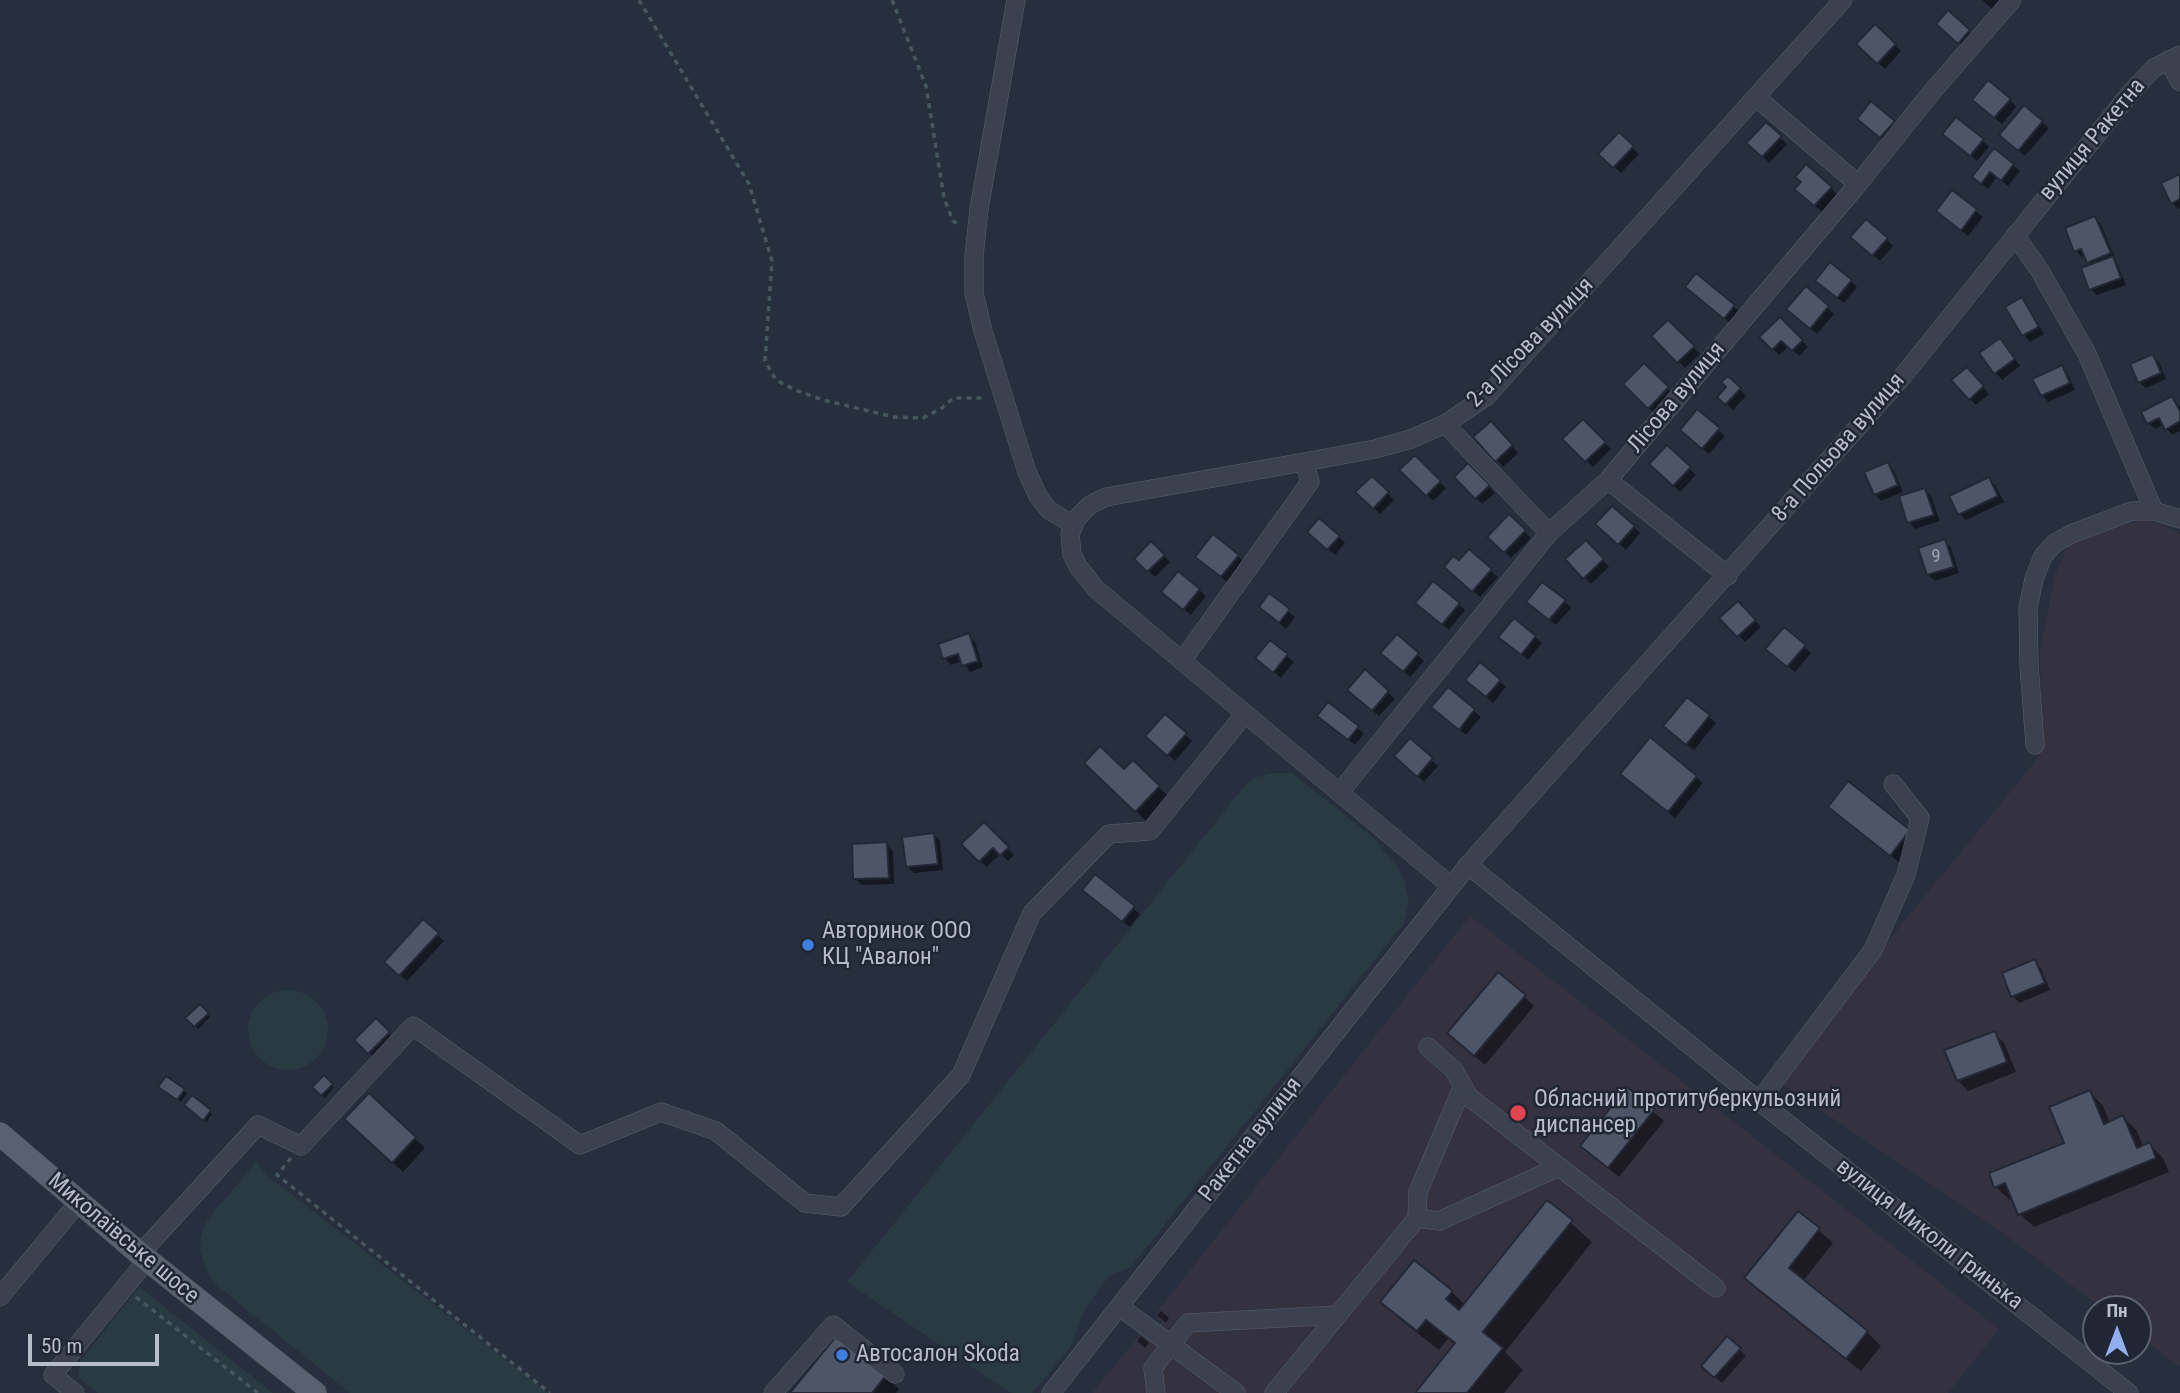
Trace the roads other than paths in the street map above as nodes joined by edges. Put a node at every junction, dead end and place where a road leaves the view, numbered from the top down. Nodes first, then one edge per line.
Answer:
1 (1016, 0) edge
2 (1843, 0) edge
3 (2012, 0) edge
4 (2174, 57) edge
5 (2180, 82) edge
6 (1756, 97) junction
7 (1858, 184) junction
8 (2015, 235) junction
9 (1445, 424) junction
10 (1304, 462) junction
11 (1608, 480) junction
12 (2154, 510) junction
13 (2180, 519) edge
14 (1073, 525) junction
15 (1549, 533) junction
16 (1728, 576) junction
17 (1182, 661) junction
18 (1244, 715) junction
19 (2035, 745) dead end
20 (1893, 784) dead end
21 (1340, 792) junction
22 (1468, 865) junction
23 (1451, 886) junction
24 (1428, 1047) dead end
25 (1462, 1088) junction
26 (1759, 1101) junction
27 (0, 1134) edge
28 (1559, 1167) junction
29 (78, 1203) junction
30 (1418, 1218) junction
31 (143, 1257) junction
32 (1716, 1288) dead end
33 (0, 1297) edge
34 (1120, 1307) junction
35 (1338, 1315) junction
36 (1171, 1343) junction
37 (895, 1374) dead end
38 (75, 1393) edge
39 (315, 1393) edge
40 (774, 1393) edge
41 (1051, 1393) edge
42 (1156, 1393) edge
43 (1237, 1393) edge
44 (1274, 1393) edge
45 (2129, 1393) edge

1 - 14 street
2 - 6 street, 2-а Лісова вулиця
3 - 7 street, Лісова вулиця
4 - 5 street
4 - 8 street, вулиця Ракетна
6 - 7 street
6 - 9 street, 2-а Лісова вулиця
7 - 11 street, Лісова вулиця
8 - 12 street
8 - 16 street, 8-а Польова вулиця
9 - 10 street, 2-а Лісова вулиця
9 - 15 street
10 - 14 street, 2-а Лісова вулиця
10 - 17 street
11 - 15 street, Лісова вулиця
11 - 16 street
12 - 13 street
12 - 19 street
14 - 17 street
15 - 21 street, Лісова вулиця
16 - 22 street, 8-а Польова вулиця
17 - 18 street
18 - 21 street
18 - 31 street
20 - 26 street
21 - 23 street
22 - 23 street, 8-а Польова вулиця
22 - 26 street, вулиця Миколи Гринька
23 - 34 street, Ракетна вулиця
24 - 25 street
25 - 28 street
25 - 30 street
26 - 45 street, вулиця Миколи Гринька
27 - 29 main road, Миколаївське шосе
28 - 30 street
28 - 32 street
29 - 31 main road, Миколаївське шосе
29 - 33 street
30 - 35 street
31 - 38 street
31 - 39 main road, Миколаївське шосе
34 - 36 street
34 - 41 street, Ракетна вулиця
35 - 36 street
35 - 44 street
36 - 42 street
36 - 43 street
37 - 40 street

